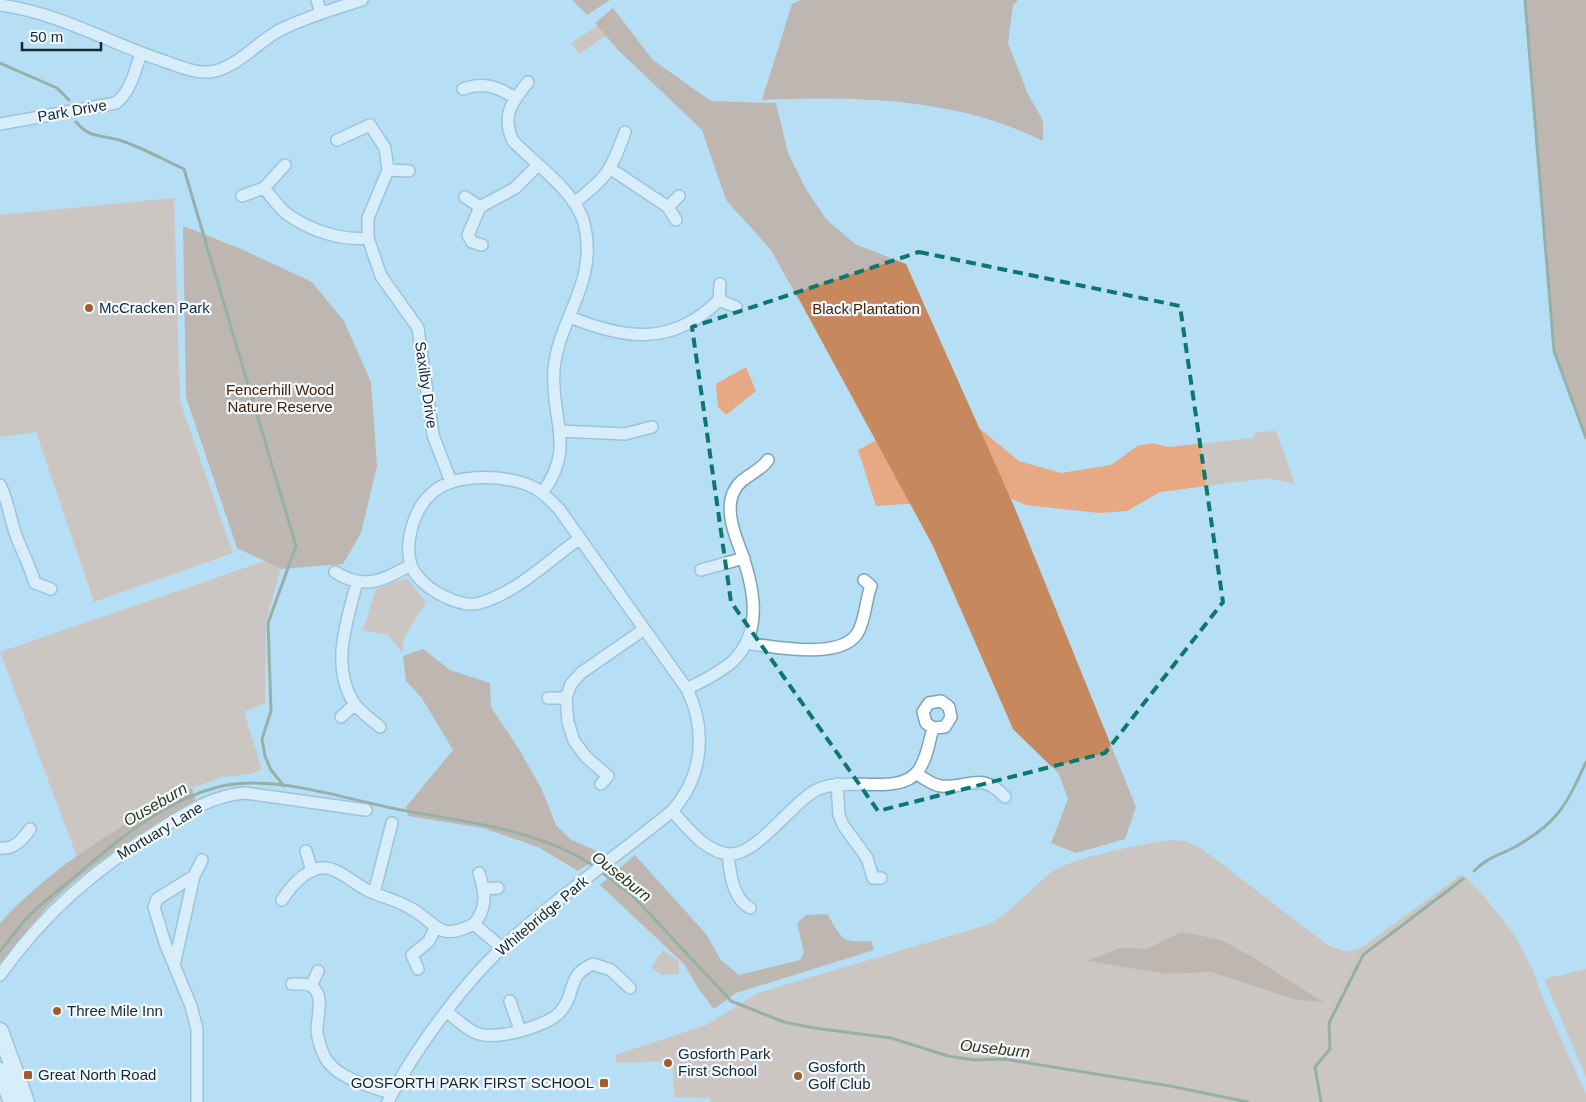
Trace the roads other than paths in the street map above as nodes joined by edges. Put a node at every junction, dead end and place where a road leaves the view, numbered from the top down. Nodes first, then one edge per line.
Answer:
1 (317, 0) edge
2 (362, 0) edge
3 (0, 5) edge
4 (321, 14) junction
5 (140, 53) junction
6 (528, 82) dead end
7 (463, 90) dead end
8 (515, 98) junction
9 (0, 124) edge
10 (626, 132) dead end
11 (338, 140) dead end
12 (285, 165) dead end
13 (538, 165) junction
14 (611, 169) junction
15 (388, 170) junction
16 (409, 171) dead end
17 (264, 188) junction
18 (242, 196) dead end
19 (679, 196) dead end
20 (465, 197) dead end
21 (575, 202) junction
22 (480, 207) junction
23 (668, 207) junction
24 (676, 220) dead end
25 (368, 238) junction
26 (482, 245) dead end
27 (720, 284) dead end
28 (719, 300) junction
29 (736, 307) dead end
30 (570, 318) junction
31 (652, 427) dead end
32 (560, 431) junction
33 (767, 466) dead end
34 (452, 482) junction
35 (0, 485) edge
36 (542, 493) junction
37 (579, 539) junction
38 (744, 558) junction
39 (411, 565) junction
40 (701, 570) dead end
41 (334, 572) dead end
42 (35, 582) junction
43 (357, 582) junction
44 (872, 585) dead end
45 (24, 589) dead end
46 (51, 589) dead end
47 (643, 630) junction
48 (746, 643) junction
49 (687, 689) junction
50 (548, 698) dead end
51 (566, 698) junction
52 (355, 704) junction
53 (341, 717) dead end
54 (380, 727) dead end
55 (934, 728) dead end
56 (917, 774) junction
57 (608, 778) dead end
58 (837, 784) junction
59 (1004, 798) dead end
60 (366, 810) dead end
61 (672, 811) junction
62 (392, 823) dead end
63 (30, 829) dead end
64 (0, 848) edge
65 (306, 851) dead end
66 (728, 854) junction
67 (202, 860) dead end
68 (312, 870) junction
69 (479, 874) dead end
70 (194, 876) junction
71 (874, 880) dead end
72 (498, 888) dead end
73 (484, 889) junction
74 (374, 893) junction
75 (282, 900) dead end
76 (750, 908) dead end
77 (474, 924) junction
78 (435, 928) junction
79 (502, 948) junction
80 (175, 961) junction
81 (418, 969) dead end
82 (318, 971) dead end
83 (0, 975) edge
84 (292, 984) dead end
85 (311, 986) junction
86 (630, 988) dead end
87 (510, 1001) dead end
88 (447, 1012) junction
89 (520, 1030) junction
90 (0, 1031) edge
91 (0, 1071) edge
92 (390, 1098) edge
93 (12, 1102) edge
94 (26, 1102) edge
95 (197, 1102) edge

1 - 4 street
2 - 4 street
3 - 5 street
4 - 5 street
5 - 9 street, Park Drive
6 - 8 street
7 - 8 street
8 - 13 street
10 - 14 street
11 - 15 street
12 - 17 street
13 - 21 street
13 - 22 street
14 - 21 street
14 - 23 street
15 - 16 street
15 - 25 street
17 - 18 street
17 - 25 street
19 - 23 street
20 - 22 street
21 - 30 street
22 - 26 street
23 - 24 street
25 - 34 street, Saxilby Drive
27 - 28 street
28 - 29 street
28 - 30 street
30 - 32 street
31 - 32 street
32 - 36 street
33 - 38 street
34 - 36 street
34 - 39 street
35 - 42 street
36 - 37 street
37 - 39 street
37 - 47 street, Whitebridge Park
38 - 40 street
38 - 48 street
39 - 43 street
41 - 43 street
42 - 45 street
42 - 46 street
43 - 52 street
44 - 48 street
47 - 49 street, Whitebridge Park
47 - 51 street
48 - 49 street
49 - 61 street, Whitebridge Park
50 - 51 street
51 - 57 street
52 - 53 street
52 - 54 street
55 - 56 street
56 - 58 street
56 - 59 street
58 - 66 street
58 - 71 street
60 - 83 street, Mortuary Lane
61 - 66 street
61 - 79 street, Whitebridge Park
62 - 74 street
63 - 64 street
65 - 68 street
66 - 76 street
67 - 70 street
68 - 74 street
68 - 75 street
69 - 73 street
70 - 80 street
70 - 80 street
72 - 73 street
73 - 77 street
74 - 78 street
77 - 78 street
77 - 79 street
78 - 81 street
79 - 88 street, Whitebridge Park
80 - 95 street
82 - 85 street
84 - 85 street
85 - 92 street
86 - 89 street
87 - 89 street
88 - 89 street
88 - 92 street, Whitebridge Park
90 - 94 main road
91 - 93 main road

